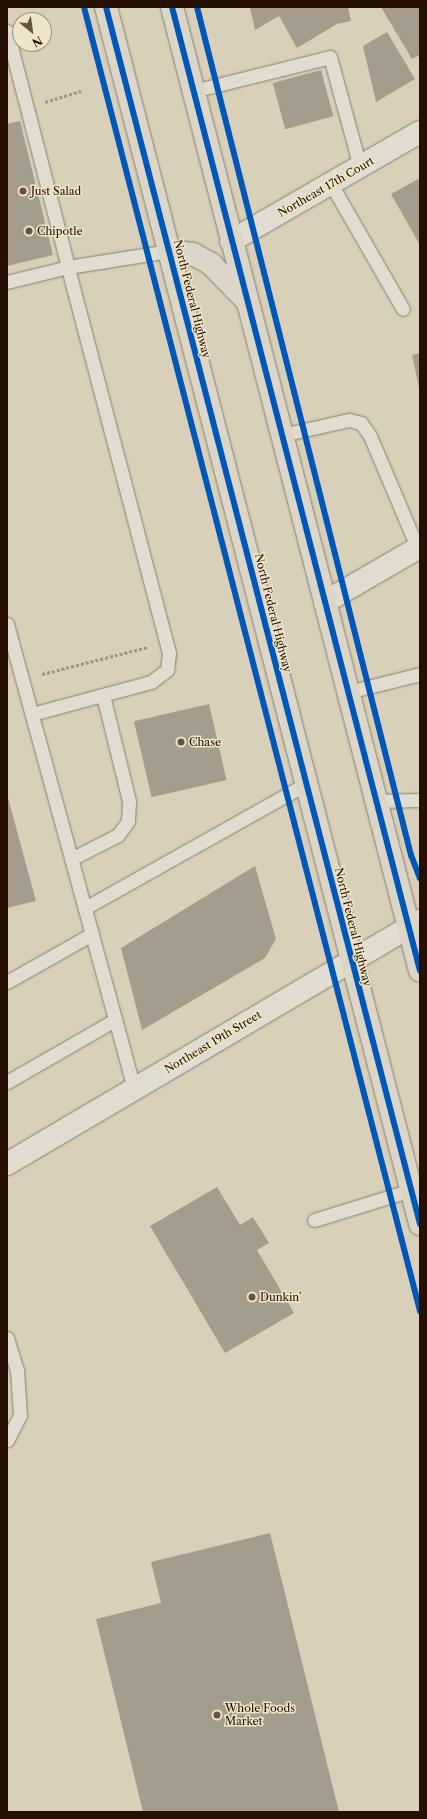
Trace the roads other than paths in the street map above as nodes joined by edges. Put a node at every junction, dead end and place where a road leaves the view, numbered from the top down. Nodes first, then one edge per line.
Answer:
1 (106, 7) edge
2 (172, 7) edge
3 (7, 31) edge
4 (193, 91) junction
5 (420, 132) edge
6 (360, 167) junction
7 (331, 184) junction
8 (232, 241) junction
9 (169, 252) junction
10 (68, 267) junction
11 (7, 282) edge
12 (247, 302) junction
13 (403, 309) dead end
14 (282, 435) junction
15 (419, 550) edge
16 (325, 602) junction
17 (7, 624) edge
18 (420, 674) edge
19 (348, 692) junction
20 (103, 695) junction
21 (32, 714) junction
22 (306, 784) junction
23 (420, 800) edge
24 (376, 801) junction
25 (71, 859) junction
26 (85, 908) junction
27 (414, 925) edge
28 (92, 934) junction
29 (351, 960) junction
30 (420, 971) edge
31 (7, 982) edge
32 (115, 1020) junction
33 (7, 1082) edge
34 (134, 1089) junction
35 (7, 1164) edge
36 (411, 1190) junction
37 (314, 1220) dead end
38 (420, 1224) edge
39 (7, 1338) edge
40 (7, 1440) edge

1 - 9 main road, North Federal Highway
2 - 4 main road
3 - 10 lane
4 - 6 lane
4 - 8 main road
5 - 6 street, Northeast 17th Court
6 - 7 street, Northeast 17th Court
7 - 8 street, Northeast 17th Court
7 - 13 lane
8 - 12 main road
9 - 10 lane
9 - 12 main road
9 - 22 main road, North Federal Highway
10 - 11 lane
10 - 20 lane
12 - 14 main road
14 - 15 lane
14 - 16 main road
15 - 16 street
16 - 19 main road
17 - 21 lane
18 - 19 lane
19 - 24 main road
20 - 21 lane
20 - 25 lane
21 - 25 lane
22 - 26 lane
22 - 29 main road, North Federal Highway
23 - 24 lane
24 - 27 main road
25 - 26 lane
26 - 28 lane
27 - 29 street, Northeast 19th Street
27 - 30 main road
28 - 31 lane
28 - 32 lane
29 - 34 street, Northeast 19th Street
29 - 36 main road, North Federal Highway
32 - 33 lane
32 - 34 lane
34 - 35 street, Northeast 19th Street
36 - 37 lane
36 - 38 main road, North Federal Highway
39 - 40 lane

